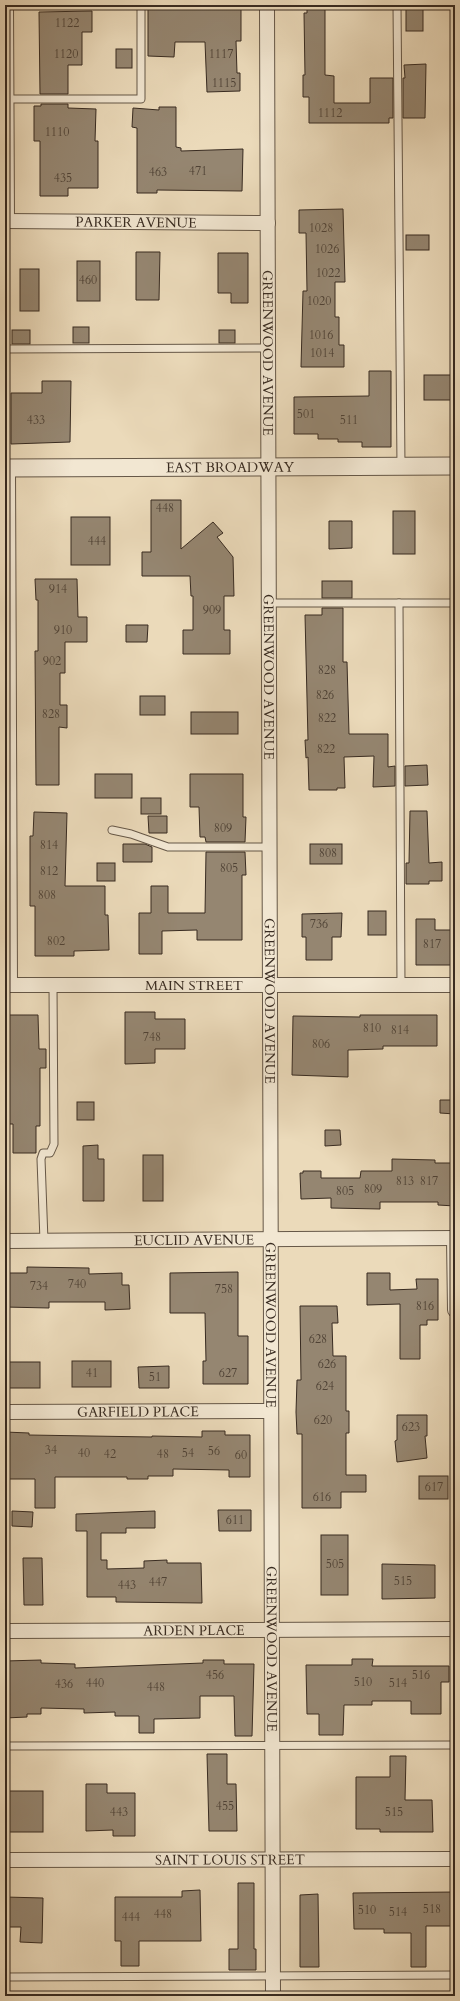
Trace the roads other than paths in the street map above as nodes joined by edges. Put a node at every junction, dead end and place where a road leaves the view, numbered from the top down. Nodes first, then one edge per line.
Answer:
1 (6, 5) edge
2 (141, 5) edge
3 (267, 5) edge
4 (397, 5) edge
5 (6, 100) edge
6 (6, 221) edge
7 (268, 223) junction
8 (268, 348) junction
9 (5, 349) edge
10 (401, 466) junction
11 (455, 466) edge
12 (268, 467) junction
13 (7, 468) edge
14 (269, 603) junction
15 (399, 603) junction
16 (455, 603) edge
17 (112, 830) dead end
18 (269, 847) junction
19 (7, 985) edge
20 (53, 985) junction
21 (401, 985) junction
22 (455, 985) edge
23 (270, 986) junction
24 (455, 1238) edge
25 (271, 1239) junction
26 (44, 1240) junction
27 (5, 1241) edge
28 (455, 1310) edge
29 (271, 1411) junction
30 (5, 1412) edge
31 (455, 1629) edge
32 (272, 1630) junction
33 (5, 1631) edge
34 (455, 1745) edge
35 (5, 1746) edge
36 (272, 1746) junction
37 (455, 1859) edge
38 (5, 1860) edge
39 (272, 1860) junction
40 (455, 1975) edge
41 (273, 1976) junction
42 (5, 1977) edge
43 (273, 1996) edge

1 - 5 street
2 - 5 lane
3 - 7 street, GREENWOOD AVENUE
4 - 10 lane
5 - 6 street
6 - 7 street, PARKER AVENUE
7 - 8 street, GREENWOOD AVENUE
8 - 9 lane
8 - 12 street, GREENWOOD AVENUE
10 - 11 street, EAST BROADWAY
10 - 12 street, EAST BROADWAY
12 - 13 street, EAST BROADWAY
12 - 14 street, GREENWOOD AVENUE
13 - 19 street
14 - 15 lane
14 - 18 street, GREENWOOD AVENUE
15 - 16 lane
15 - 21 lane
17 - 18 lane
18 - 23 street, GREENWOOD AVENUE
19 - 20 street, MAIN STREET
20 - 23 street, MAIN STREET
20 - 26 lane
21 - 22 street, MAIN STREET
21 - 23 street, MAIN STREET
23 - 25 street, GREENWOOD AVENUE
24 - 25 street, EUCLID AVENUE
24 - 28 street
25 - 26 street, EUCLID AVENUE
25 - 29 street, GREENWOOD AVENUE
26 - 27 street, EUCLID AVENUE
29 - 30 street, GARFIELD PLACE
29 - 32 street, GREENWOOD AVENUE
31 - 32 street, ARDEN PLACE
32 - 33 street, ARDEN PLACE
32 - 36 street, GREENWOOD AVENUE
34 - 36 lane
35 - 36 lane
36 - 39 street, GREENWOOD AVENUE
37 - 39 street, SAINT LOUIS STREET
38 - 39 street, SAINT LOUIS STREET
39 - 41 street, GREENWOOD AVENUE
40 - 41 lane
41 - 42 lane
41 - 43 street, GREENWOOD AVENUE

